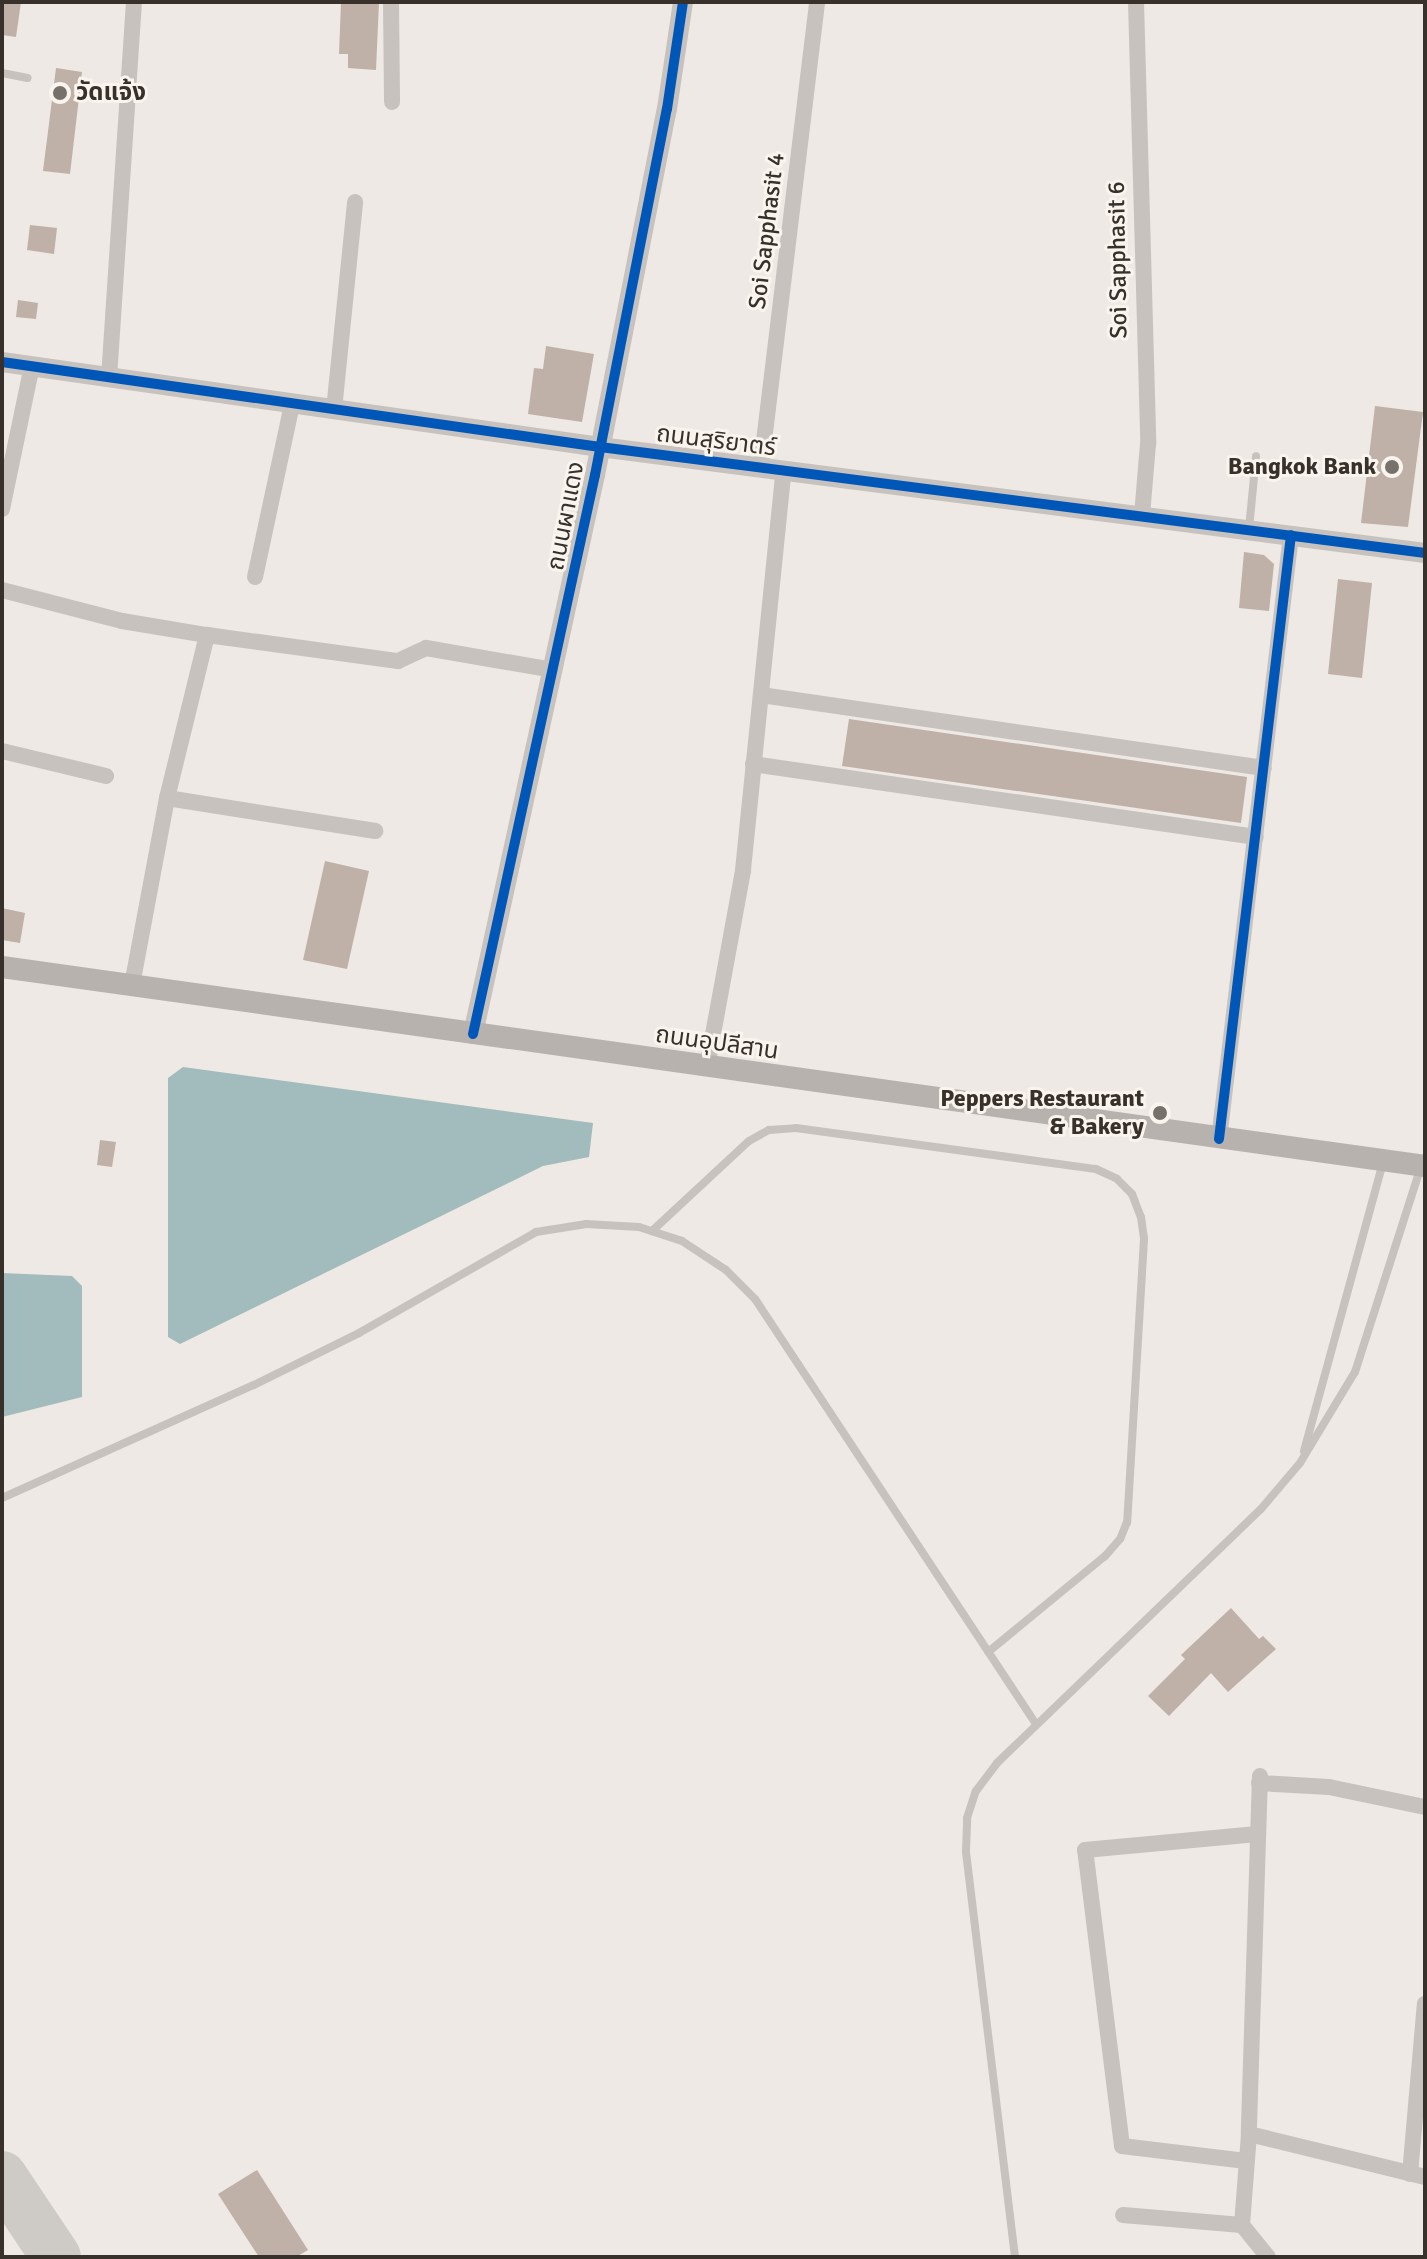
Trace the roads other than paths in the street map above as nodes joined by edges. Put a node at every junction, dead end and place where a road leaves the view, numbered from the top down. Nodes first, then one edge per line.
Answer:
1 (134, 2) edge
2 (391, 2) edge
3 (683, 2) edge
4 (817, 2) edge
5 (1136, 2) edge
6 (2, 73) edge
7 (28, 78) dead end
8 (392, 102) dead end
9 (355, 202) dead end
10 (2, 362) edge
11 (32, 366) junction
12 (109, 378) junction
13 (292, 404) junction
14 (334, 410) junction
15 (600, 447) junction
16 (1256, 456) dead end
17 (761, 466) junction
18 (784, 469) junction
19 (2, 509) edge
20 (1142, 516) junction
21 (1249, 529) junction
22 (1291, 535) junction
23 (1425, 553) edge
24 (255, 577) dead end
25 (2, 590) edge
26 (207, 635) junction
27 (554, 670) junction
28 (761, 695) junction
29 (2, 751) edge
30 (753, 764) junction
31 (1264, 768) junction
32 (106, 776) dead end
33 (167, 798) junction
34 (375, 831) dead end
35 (1256, 837) junction
36 (2, 967) edge
37 (132, 985) junction
38 (473, 1034) junction
39 (707, 1067) junction
40 (1219, 1139) junction
41 (1383, 1161) junction
42 (1423, 1166) edge
43 (652, 1231) junction
44 (1300, 1463) junction
45 (2, 1498) edge
46 (988, 1652) junction
47 (1036, 1724) junction
48 (1425, 1807) edge
49 (1257, 1834) junction
50 (1425, 2004) edge
51 (1424, 2033) edge
52 (1249, 2134) junction
53 (1246, 2161) junction
54 (1418, 2176) edge
55 (1123, 2215) dead end
56 (1242, 2225) junction
57 (1015, 2257) edge
58 (1268, 2257) edge

1 - 12 street
2 - 8 street
3 - 15 street, ถนนผาแดง
4 - 17 street, Soi Sapphasit 4
5 - 20 street, Soi Sapphasit 6
6 - 7 lane
9 - 14 street
10 - 11 street, ถนนสุริยาตร์
11 - 12 street, ถนนสุริยาตร์
11 - 19 street
12 - 13 street, ถนนสุริยาตร์
13 - 14 street, ถนนสุริยาตร์
13 - 24 street
14 - 15 street, ถนนสุริยาตร์
15 - 17 street, ถนนสุริยาตร์
15 - 27 street, ถนนผาแดง
16 - 21 lane
17 - 18 street, ถนนสุริยาตร์
18 - 20 street, ถนนสุริยาตร์
18 - 28 street
20 - 21 street, ถนนสุริยาตร์
21 - 22 street, ถนนสุริยาตร์
22 - 23 street, ถนนสุริยาตร์
22 - 31 street
25 - 26 street
26 - 27 street
26 - 33 street
27 - 38 street, ถนนผาแดง
28 - 30 street
28 - 31 street
29 - 32 street
30 - 35 street
30 - 39 street
31 - 35 street
33 - 34 street
33 - 37 street
35 - 40 street
36 - 37 main road, ถนนอุปลีสาน
37 - 38 main road, ถนนอุปลีสาน
38 - 39 main road, ถนนอุปลีสาน
39 - 40 main road, ถนนอุปลีสาน
40 - 41 main road, ถนนอุปลีสาน
41 - 42 main road, ถนนอุปลีสาน
41 - 44 lane
42 - 44 lane
43 - 45 lane
43 - 46 lane
43 - 46 lane
44 - 47 lane
46 - 47 lane
47 - 57 lane
48 - 49 street
49 - 52 street
49 - 53 street
50 - 51 street
51 - 54 street
52 - 53 street
52 - 54 street
53 - 56 street
55 - 56 street
56 - 58 street

